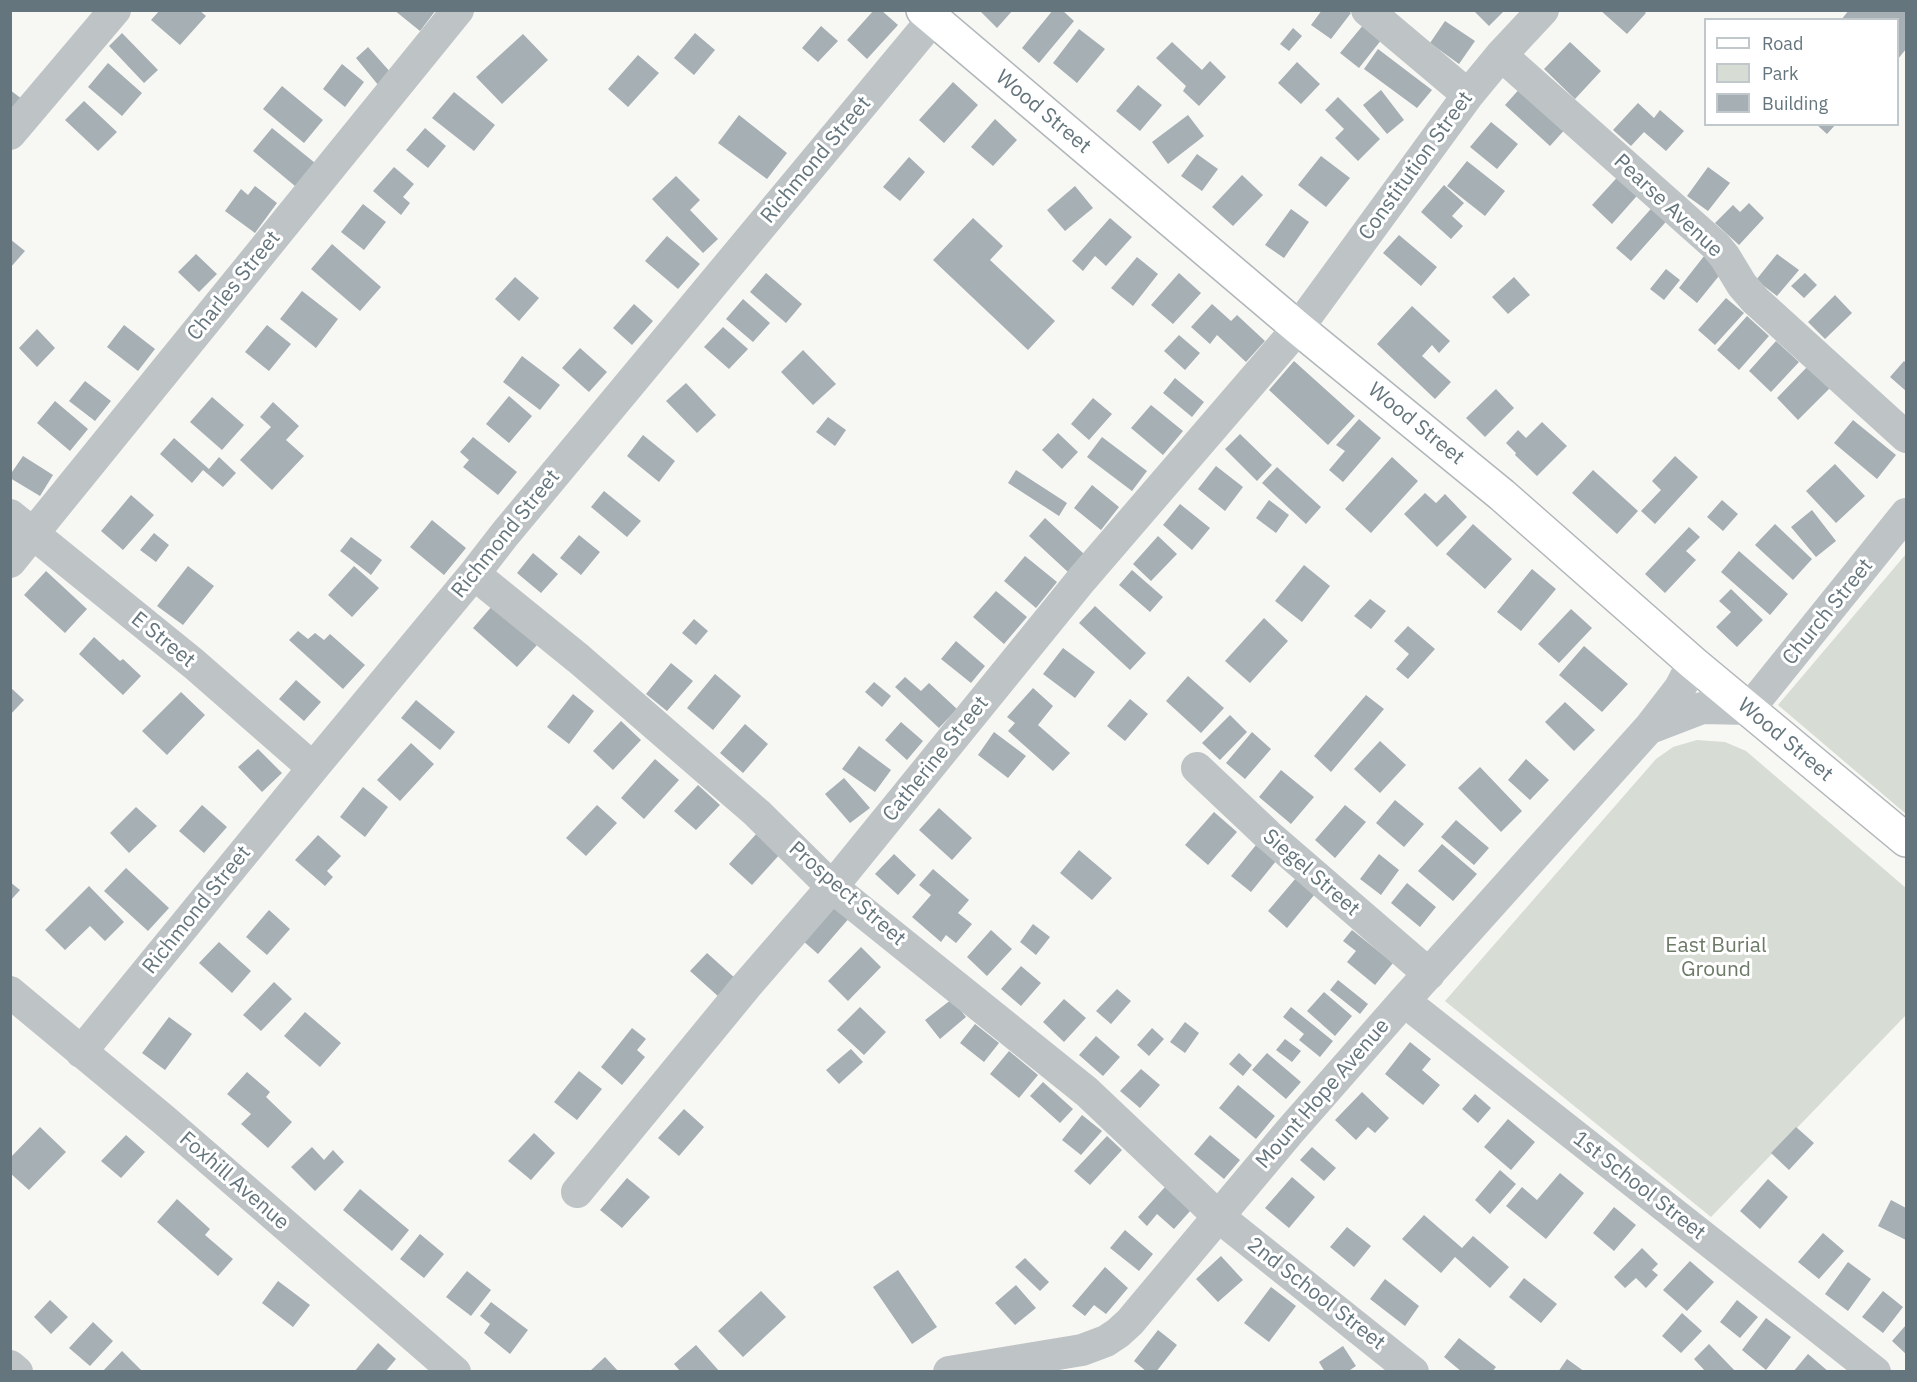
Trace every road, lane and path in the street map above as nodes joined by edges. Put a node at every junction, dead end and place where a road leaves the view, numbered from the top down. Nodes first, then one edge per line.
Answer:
1 (115, 10) edge
2 (459, 10) edge
3 (1367, 10) edge
4 (1543, 10) edge
5 (928, 15) edge
6 (1501, 55) junction
7 (1468, 95) junction
8 (10, 134) edge
9 (1298, 328) junction
10 (1906, 437) edge
11 (1906, 514) edge
12 (22, 525) edge
13 (10, 562) edge
14 (474, 574) junction
15 (1693, 663) junction
16 (1749, 709) junction
17 (1649, 728) junction
18 (313, 768) junction
19 (1197, 768) dead end
20 (1906, 840) edge
21 (832, 886) junction
22 (1429, 974) junction
23 (10, 992) edge
24 (1404, 1000) junction
25 (81, 1052) junction
26 (577, 1192) dead end
27 (1219, 1217) junction
28 (10, 1366) edge
29 (18, 1371) edge
30 (455, 1371) edge
31 (950, 1371) edge
32 (1413, 1371) edge
33 (1875, 1371) edge

1 - 8 street
2 - 12 street, Charles Street
3 - 7 street
4 - 6 street, Constitution Street
5 - 9 main road, Wood Street
5 - 14 street, Richmond Street
6 - 7 street, Constitution Street
6 - 10 street, Pearse Avenue
7 - 9 street, Constitution Street
9 - 15 main road, Wood Street
9 - 21 street, Catherine Street
11 - 16 street, Church Street
12 - 13 street, Charles Street
12 - 18 street, E Street
14 - 18 street, Richmond Street
14 - 21 street, Prospect Street
15 - 16 main road, Wood Street
15 - 17 street, Mount Hope Avenue
16 - 17 street, Mount Hope Avenue
16 - 20 main road, Wood Street
17 - 22 street, Mount Hope Avenue
18 - 25 street, Richmond Street
19 - 22 street, Siegel Street
21 - 26 street, Catherine Street
21 - 27 street, Prospect Street
22 - 24 street, Mount Hope Avenue
23 - 25 street, Foxhill Avenue
24 - 27 street, Mount Hope Avenue
24 - 33 street, 1st School Street
25 - 30 street, Foxhill Avenue
27 - 31 street, Mount Hope Avenue
27 - 32 street, 2nd School Street
28 - 29 street

